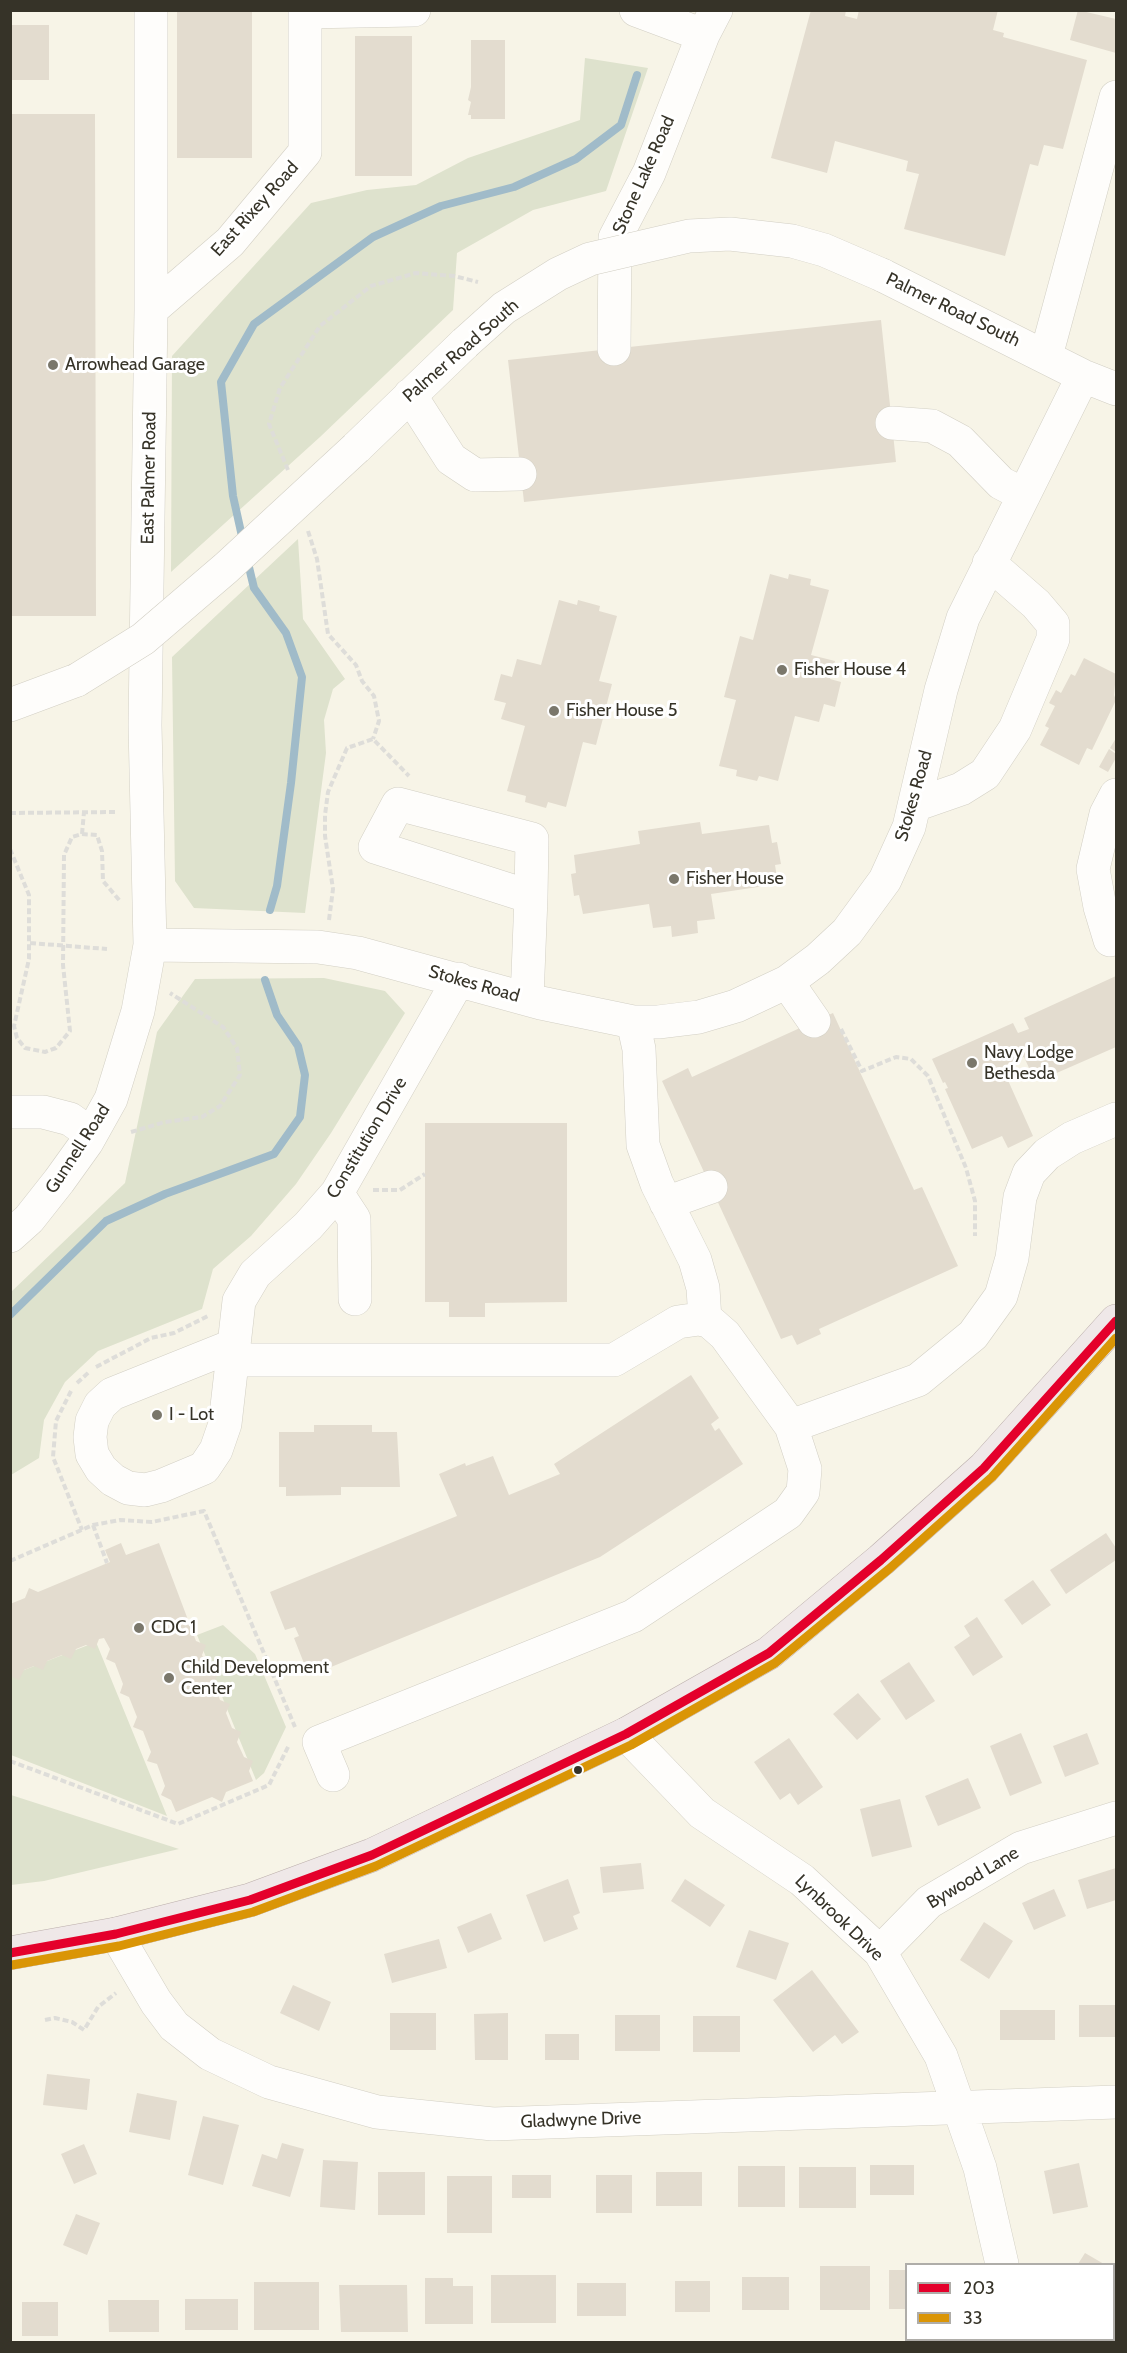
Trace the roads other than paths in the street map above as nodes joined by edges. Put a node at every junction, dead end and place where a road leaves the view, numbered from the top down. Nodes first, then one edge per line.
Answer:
1 (151, 10) edge
2 (414, 10) edge
3 (636, 10) edge
4 (305, 11) edge
5 (710, 23) edge
6 (1116, 97) edge
7 (151, 310) junction
8 (614, 349) dead end
9 (1046, 357) junction
10 (1083, 376) junction
11 (1116, 389) edge
12 (410, 394) junction
13 (892, 423) dead end
14 (520, 474) dead end
15 (1024, 495) junction
16 (989, 563) junction
17 (10, 705) edge
18 (1116, 795) edge
19 (915, 806) junction
20 (531, 897) junction
21 (1116, 938) edge
22 (150, 945) junction
23 (459, 979) junction
24 (787, 982) junction
25 (527, 999) junction
26 (826, 1021) road end
27 (633, 1022) junction
28 (10, 1112) edge
29 (1116, 1119) edge
30 (91, 1134) junction
31 (711, 1187) dead end
32 (340, 1188) junction
33 (666, 1203) junction
34 (10, 1236) edge
35 (355, 1299) dead end
36 (705, 1320) junction
37 (1116, 1321) edge
38 (231, 1353) junction
39 (791, 1426) junction
40 (626, 1734) junction
41 (333, 1775) dead end
42 (1116, 1818) edge
43 (116, 1934) junction
44 (880, 1952) junction
45 (10, 1953) edge
46 (1116, 2102) edge
47 (960, 2107) junction
48 (1002, 2263) edge

1 - 7 street, East Palmer Road
2 - 4 street
3 - 5 street
4 - 7 street, East Rixey Road
5 - 8 street, Stone Lake Road
6 - 9 street
7 - 22 street, East Palmer Road
9 - 10 street, Palmer Road South
9 - 12 street, Palmer Road South, bridge
10 - 11 street, Palmer Road South
10 - 15 street, Stokes Road
12 - 14 street
12 - 17 street, Palmer Road South, bridge
13 - 15 street
15 - 16 street, Stokes Road
16 - 19 street, Stokes Road
16 - 19 street
18 - 21 street
19 - 24 street, Stokes Road
20 - 20 street
20 - 25 street
22 - 23 street, Stokes Road
22 - 30 street, Gunnell Road
23 - 25 street, Stokes Road
23 - 32 street, Constitution Drive
24 - 26 street
24 - 27 street, Stokes Road
25 - 27 street, Stokes Road
27 - 33 street
28 - 30 street
29 - 39 street
30 - 34 street, Gunnell Road
31 - 33 street
32 - 35 street
32 - 38 street, Constitution Drive
33 - 36 street
36 - 38 street
36 - 39 street
37 - 40 main road
38 - 38 street, Constitution Drive
39 - 41 street
40 - 43 main road
40 - 44 street, Lynbrook Drive
42 - 44 street, Bywood Lane
43 - 45 main road
43 - 47 street, Gladwyne Drive
44 - 47 street, Lynbrook Drive
46 - 47 street, Gladwyne Drive
47 - 48 street, Lynbrook Drive

